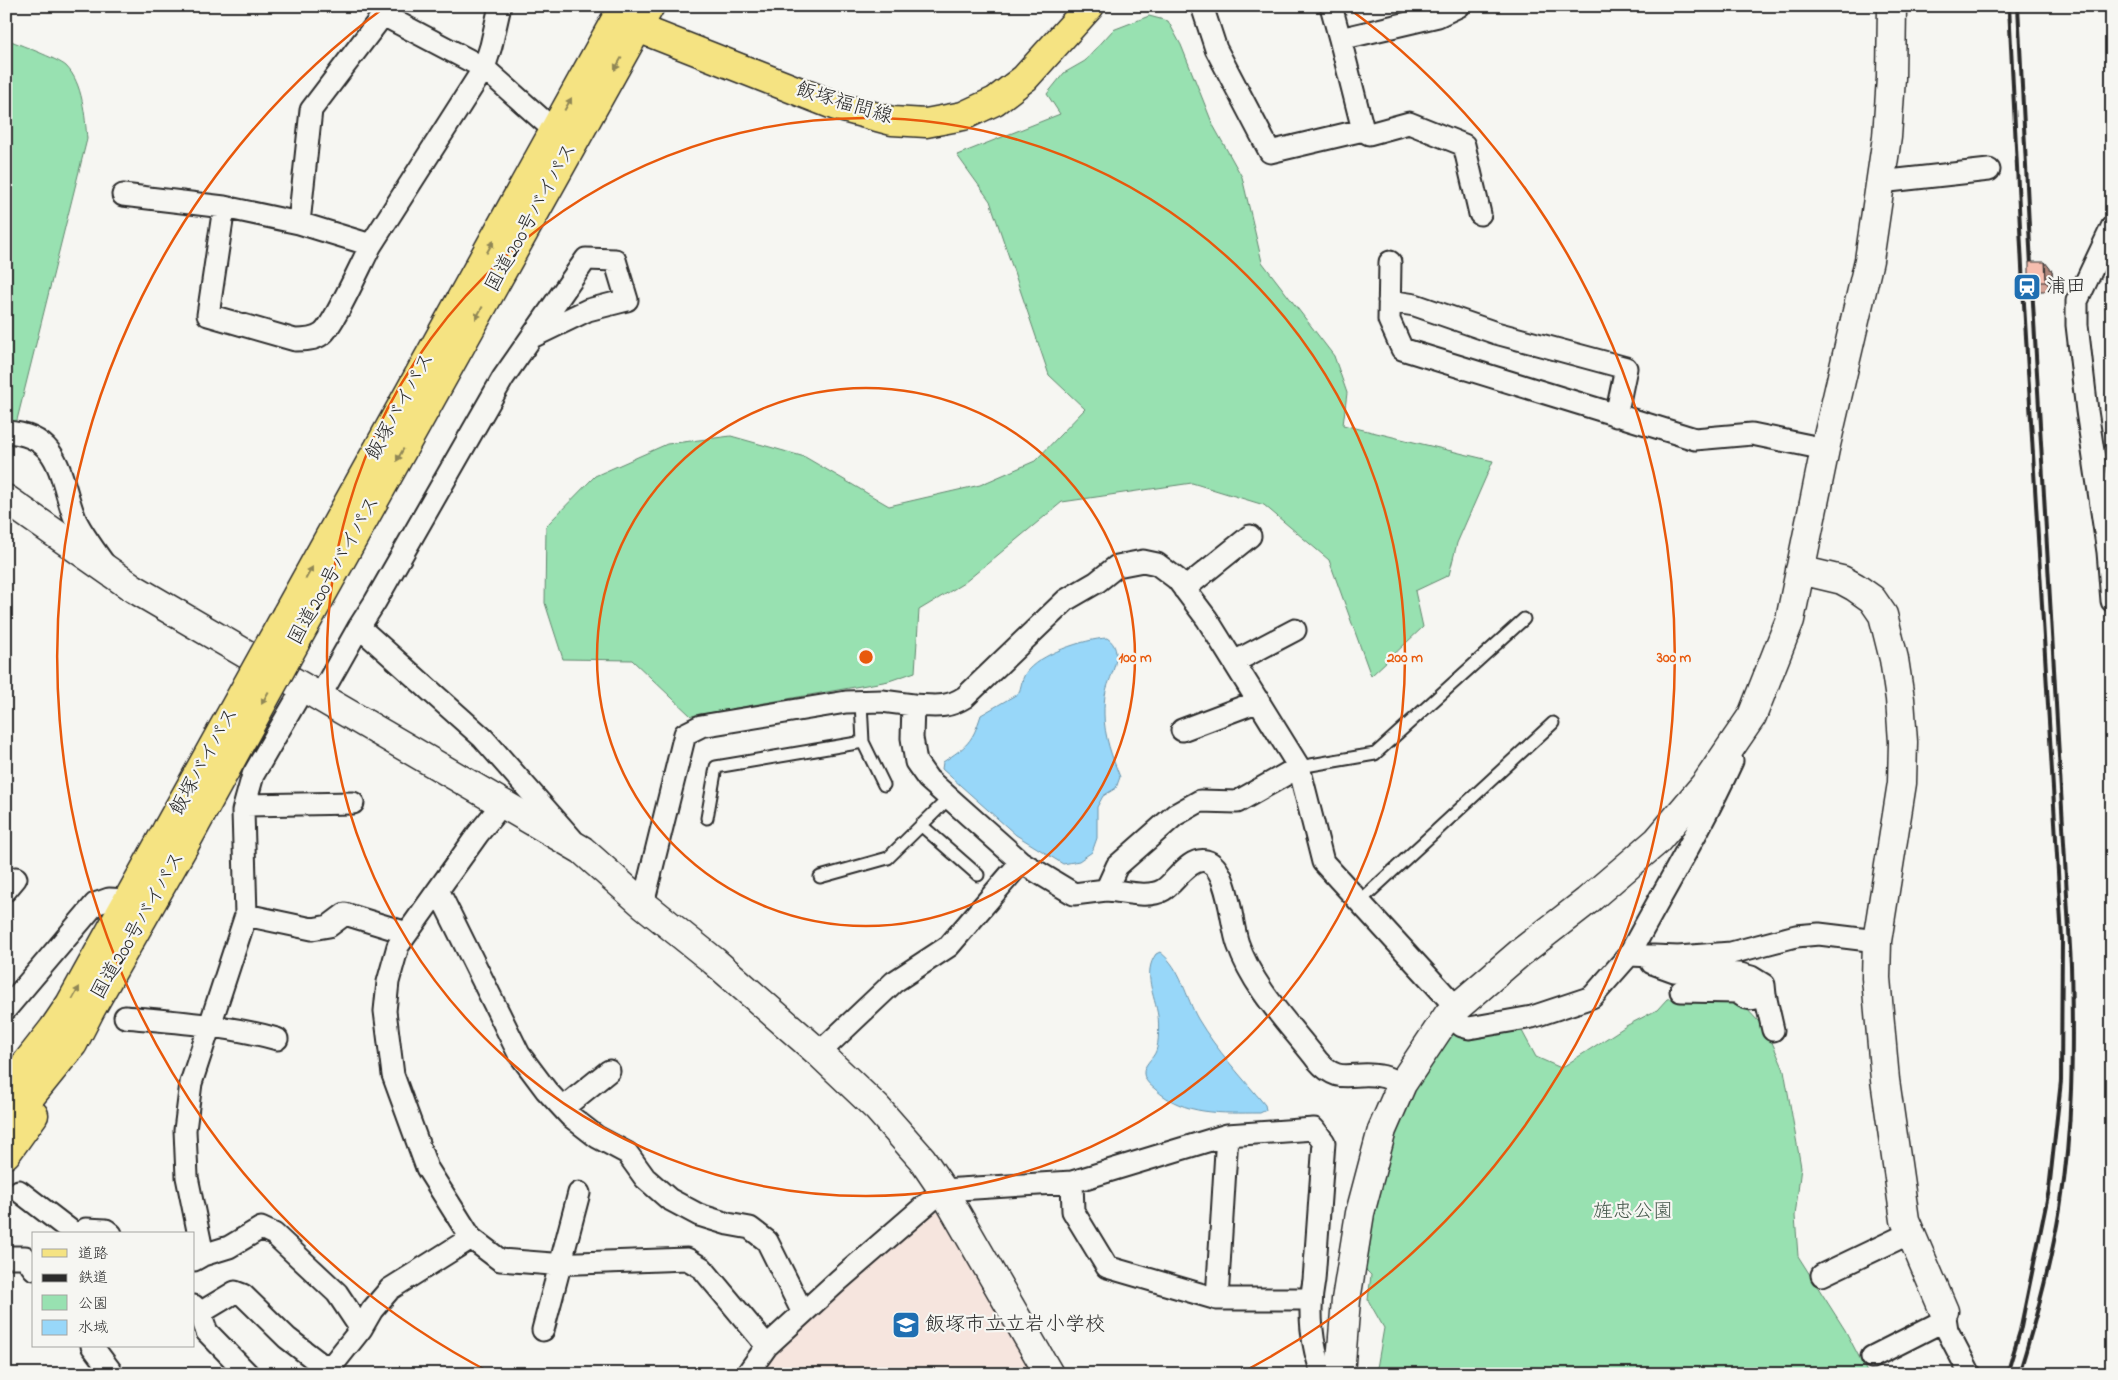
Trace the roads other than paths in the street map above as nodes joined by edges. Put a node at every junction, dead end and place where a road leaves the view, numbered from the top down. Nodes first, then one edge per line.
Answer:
1 (500, 6) edge
2 (623, 6) edge
3 (1202, 6) edge
4 (1331, 6) edge
5 (1459, 6) edge
6 (1892, 6) edge
7 (1085, 9) edge
8 (385, 10) edge
9 (644, 17) edge
10 (1340, 39) junction
11 (484, 68) junction
12 (1363, 130) junction
13 (563, 138) junction
14 (1989, 170) dead end
15 (1880, 182) junction
16 (123, 195) dead end
17 (224, 207) junction
18 (1480, 214) dead end
19 (299, 223) junction
20 (2112, 227) edge
21 (371, 245) junction
22 (1390, 262) dead end
23 (1389, 301) junction
24 (532, 337) junction
25 (1616, 416) junction
26 (6, 432) edge
27 (1825, 449) junction
28 (6, 499) edge
29 (1250, 536) dead end
30 (1800, 570) junction
31 (111, 573) junction
32 (1184, 589) junction
33 (2112, 601) edge
34 (1524, 619) dead end
35 (358, 627) junction
36 (1295, 630) dead end
37 (1234, 662) junction
38 (312, 692) junction
39 (1259, 701) junction
40 (861, 702) junction
41 (913, 705) junction
42 (1752, 716) junction
43 (1553, 723) dead end
44 (1182, 730) dead end
45 (862, 742) junction
46 (1299, 767) junction
47 (884, 785) dead end
48 (949, 798) junction
49 (353, 803) dead end
50 (503, 803) junction
51 (244, 805) junction
52 (707, 818) dead end
53 (921, 825) junction
54 (176, 837) junction
55 (582, 850) junction
56 (1021, 862) junction
57 (978, 875) dead end
58 (820, 877) dead end
59 (1106, 890) junction
60 (439, 892) junction
61 (128, 900) junction
62 (1359, 902) junction
63 (643, 904) junction
64 (246, 915) junction
65 (408, 934) junction
66 (1877, 941) junction
67 (1634, 955) junction
68 (1681, 990) dead end
69 (1765, 995) junction
70 (6, 1009) edge
71 (1452, 1011) junction
72 (125, 1017) dead end
73 (210, 1025) junction
74 (1773, 1030) dead end
75 (63, 1036) junction
76 (277, 1039) dead end
77 (819, 1053) junction
78 (6, 1067) edge
79 (609, 1071) dead end
80 (1402, 1084) junction
81 (6, 1089) edge
82 (563, 1108) junction
83 (6, 1127) edge
84 (1227, 1135) junction
85 (6, 1154) edge
86 (1072, 1182) junction
87 (943, 1190) junction
88 (19, 1191) dead end
89 (579, 1193) dead end
90 (72, 1232) edge
91 (84, 1232) edge
92 (109, 1232) edge
93 (194, 1232) edge
94 (1910, 1233) junction
95 (195, 1236) edge
96 (471, 1238) junction
97 (198, 1258) edge
98 (560, 1264) junction
99 (1822, 1275) dead end
100 (1217, 1299) junction
101 (1310, 1299) junction
102 (197, 1309) edge
103 (803, 1313) junction
104 (1944, 1316) junction
105 (361, 1329) junction
106 (543, 1330) dead end
107 (767, 1346) junction
108 (94, 1348) edge
109 (1872, 1357) dead end
110 (113, 1374) edge
111 (248, 1374) edge
112 (747, 1374) edge
113 (1049, 1374) edge
114 (1323, 1374) edge
115 (1340, 1374) edge
116 (1970, 1374) edge

1 - 11 street
13 -> 2 main road
3 - 12 street
4 - 10 street
5 - 10 street
6 - 15 street
7 - 9 main road, 飯塚福間線
8 - 11 street
8 - 19 street
9 -> 13 main road, 国道200号バイパス
10 - 12 street
11 - 13 street
11 - 21 street
12 - 18 street
13 - 54 main road, 国道200号バイパス, bridge
14 - 15 street
15 - 27 street
16 - 17 street
17 - 19 street
17 - 21 street
19 - 21 street
20 - 33 street
22 - 23 street
23 - 25 street
23 - 25 street
24 - 24 street
24 - 35 street
25 - 27 street
26 - 31 street
27 - 30 street
28 - 31 street
29 - 32 street
30 - 42 street
30 - 66 street
31 - 38 street
32 - 37 street
32 - 41 street
34 - 46 lane
35 - 38 street
35 - 55 street
36 - 37 street
37 - 39 street
38 - 50 street
38 - 51 street
39 - 44 street
39 - 46 street
40 - 41 street
40 - 45 lane
40 - 63 street
41 - 48 street
42 - 67 street
42 - 71 street
43 - 62 lane
45 - 47 lane
45 - 52 lane
46 - 59 street
46 - 62 street
48 - 53 lane
48 - 56 street
49 - 51 street
50 - 55 street
50 - 60 street
51 - 64 street
53 - 57 lane
53 - 58 lane
54 - 61 main road, 飯塚バイパス
54 - 75 main road, 国道200号バイパス
55 - 63 street
56 - 59 street
56 - 77 street
59 - 80 street
60 - 65 street
60 - 82 street
61 - 70 street
75 -> 61 main road, 飯塚バイパス
62 - 71 street
63 - 77 street
64 - 65 street
64 - 73 street
65 - 96 street
66 - 67 street
66 - 94 street
67 - 69 street
67 - 71 street
68 - 69 street
69 - 74 street
71 - 80 street
72 - 73 street
73 - 76 street
73 - 93 street
75 - 78 main road
75 - 81 main road, 飯塚バイパス
75 - 83 main road, 国道200号バイパス
75 - 85 main road
77 - 87 street
79 - 82 street
80 - 115 street
82 - 103 street
84 - 86 street
84 - 100 street
84 - 101 street
86 - 87 street
86 - 100 street
87 - 103 street
87 - 113 street
88 - 90 street
89 - 98 street
91 - 92 street
94 - 99 street
94 - 104 street
95 - 97 street
96 - 98 street
96 - 105 street
97 - 105 street
98 - 106 street
98 - 107 street
100 - 101 street
101 - 114 street
102 - 105 street
102 - 111 street
103 - 107 street
104 - 109 street
104 - 116 street
107 - 112 street
108 - 110 street

